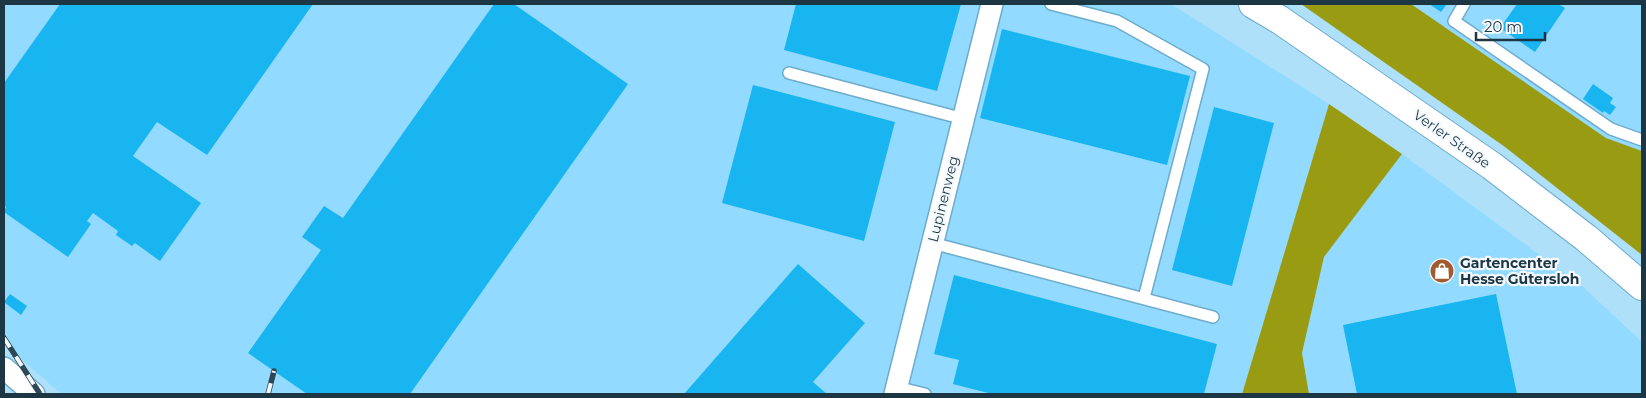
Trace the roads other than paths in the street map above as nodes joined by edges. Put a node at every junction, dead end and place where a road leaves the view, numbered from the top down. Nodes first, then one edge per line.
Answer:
1 (992, 4) edge
2 (1051, 4) edge
3 (1253, 4) edge
4 (1464, 4) edge
5 (789, 73) dead end
6 (964, 119) junction
7 (1642, 140) edge
8 (932, 244) junction
9 (1642, 286) edge
10 (1144, 298) junction
11 (1213, 317) dead end
12 (4, 368) edge
13 (896, 390) edge
14 (34, 394) edge
15 (925, 394) edge

1 - 6 street, Lupinenweg
2 - 10 lane
3 - 9 main road, Verler Straße
4 - 7 lane
5 - 6 lane
6 - 8 street, Lupinenweg
8 - 10 lane
8 - 13 street, Lupinenweg
10 - 11 lane
12 - 14 street
13 - 15 lane

